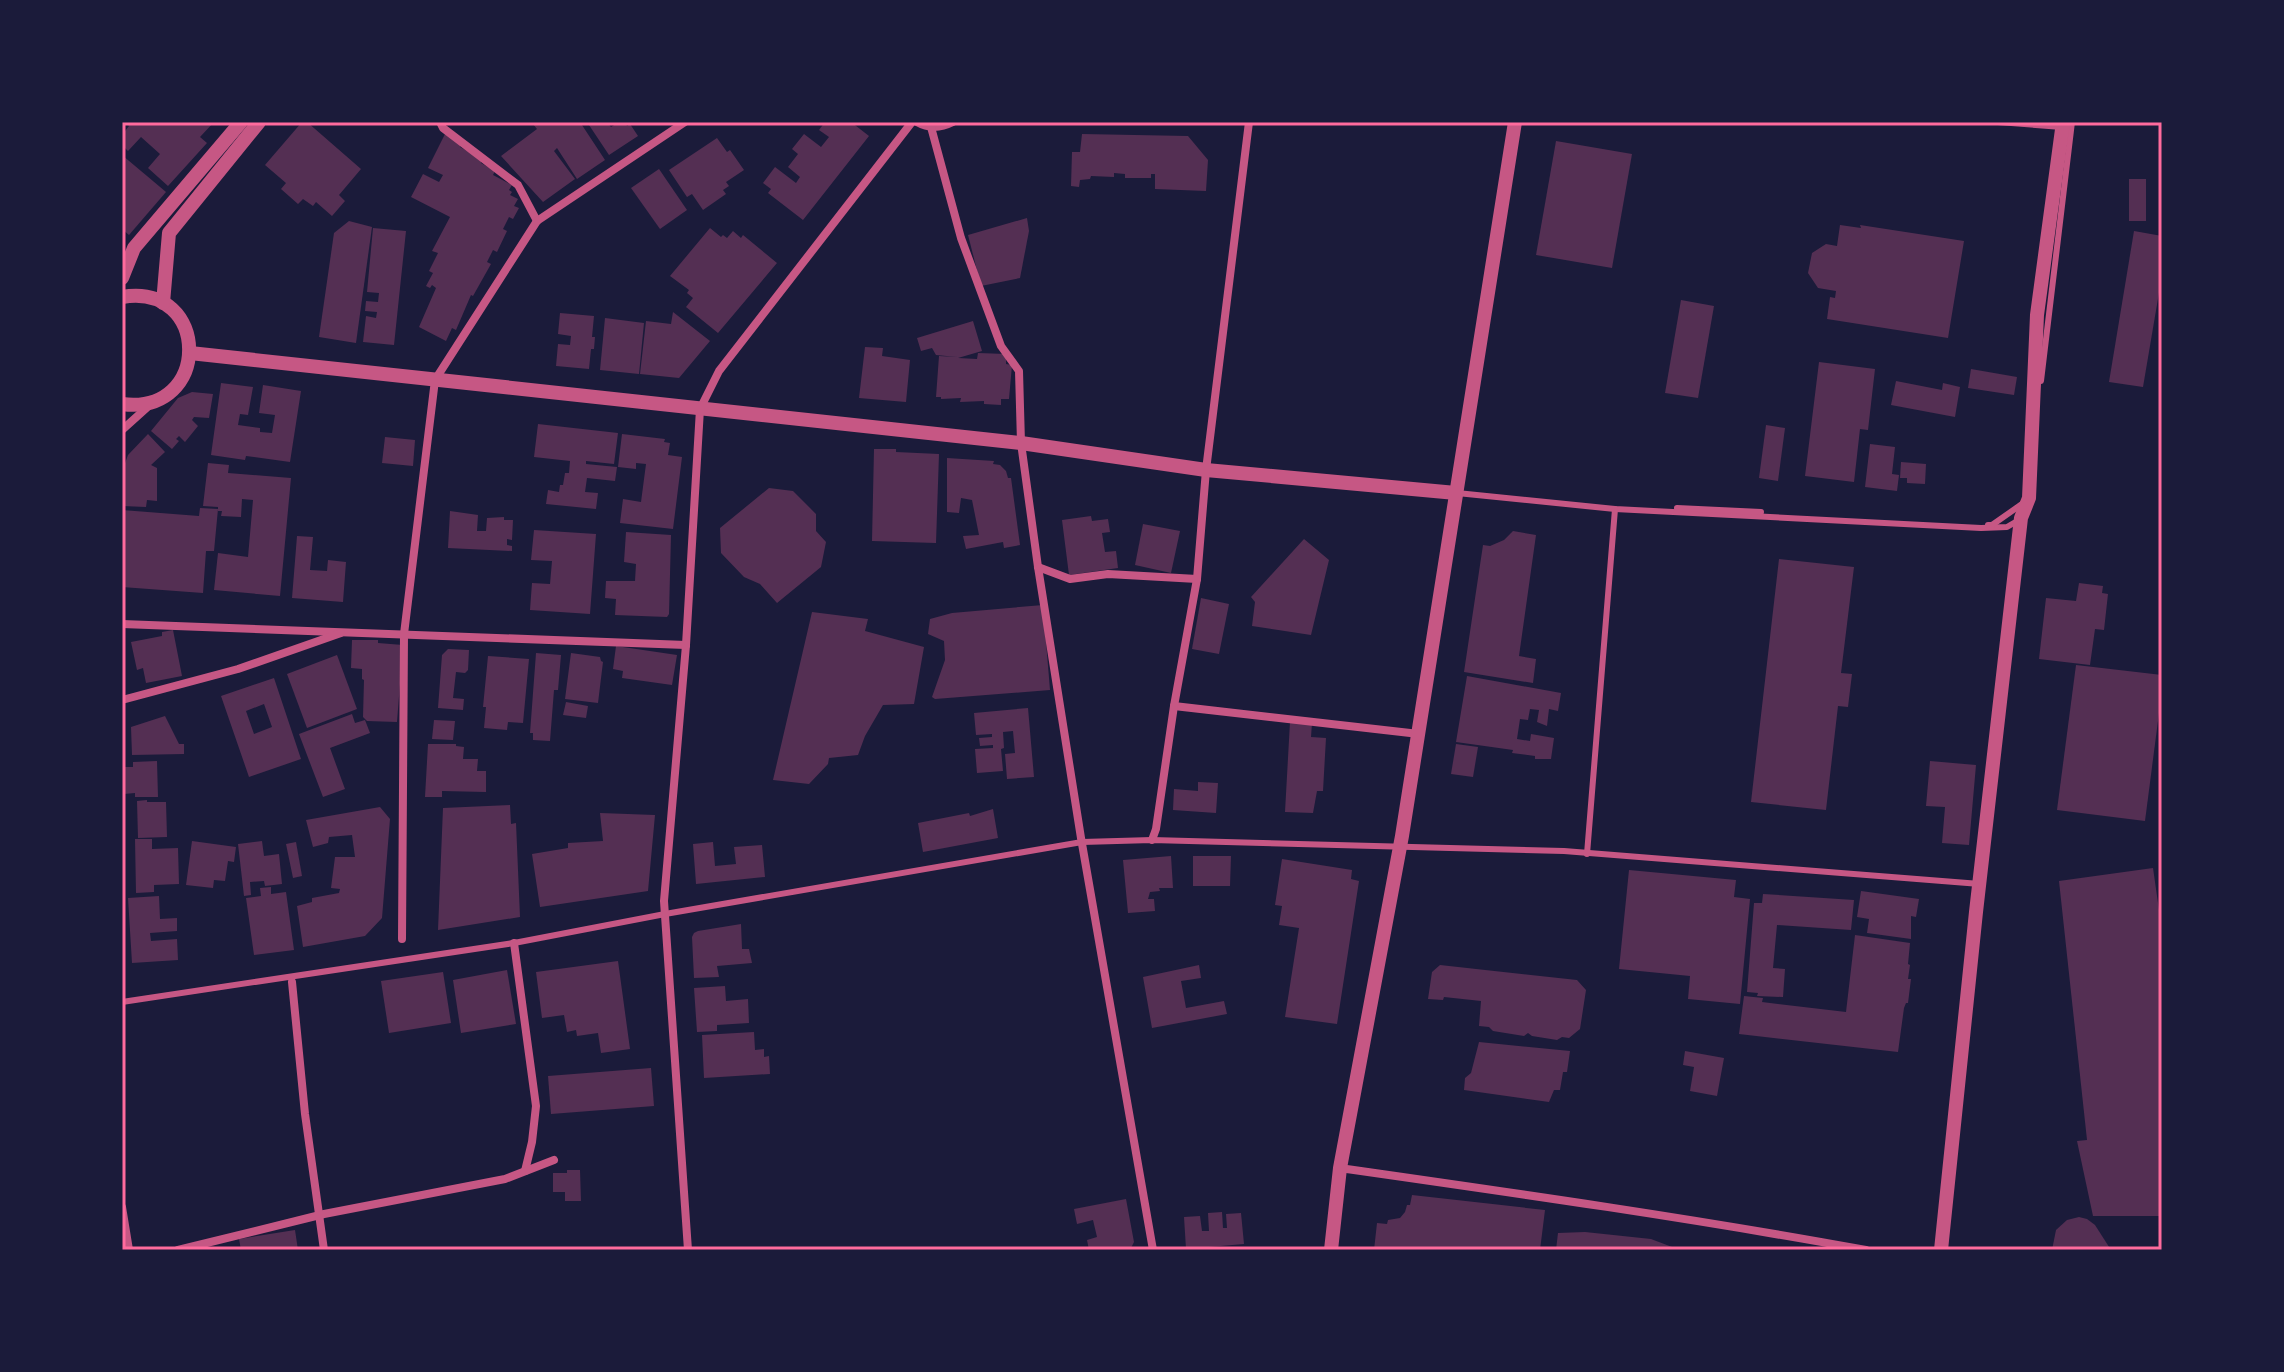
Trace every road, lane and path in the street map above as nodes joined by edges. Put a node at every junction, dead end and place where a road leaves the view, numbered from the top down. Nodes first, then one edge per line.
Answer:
1 (241, 122) edge
2 (259, 122) edge
3 (440, 122) edge
4 (685, 122) edge
5 (915, 122) edge
6 (953, 122) edge
7 (1249, 122) edge
8 (1515, 122) edge
9 (1998, 122) edge
10 (2066, 124) edge
11 (931, 127) junction
12 (537, 221) junction
13 (122, 278) edge
14 (122, 297) edge
15 (163, 303) junction
16 (190, 353) junction
17 (435, 380) junction
18 (153, 403) junction
19 (122, 404) edge
20 (700, 409) junction
21 (122, 430) edge
22 (1021, 443) junction
23 (1206, 470) junction
24 (1456, 493) junction
25 (2029, 498) junction
26 (1615, 509) junction
27 (1629, 509) junction
28 (2021, 518) junction
29 (1038, 567) junction
30 (1197, 579) junction
31 (122, 624) edge
32 (345, 631) junction
33 (404, 634) junction
34 (686, 645) junction
35 (122, 700) edge
36 (1174, 706) junction
37 (1419, 734) junction
38 (1152, 840) junction
39 (1082, 842) junction
40 (1400, 847) junction
41 (1587, 854) junction
42 (1980, 884) junction
43 (665, 914) junction
44 (402, 939) dead end
45 (514, 943) junction
46 (292, 982) dead end
47 (122, 1002) edge
48 (554, 1160) dead end
49 (1340, 1168) junction
50 (525, 1171) junction
51 (122, 1207) edge
52 (320, 1215) junction
53 (129, 1250) edge
54 (178, 1250) edge
55 (324, 1250) edge
56 (688, 1250) edge
57 (1153, 1250) edge
58 (1331, 1250) edge
59 (1866, 1250) edge
60 (1941, 1250) edge

1 - 13 street
2 - 15 street
3 - 12 street
4 - 12 street
5 - 11 street
5 - 20 street
6 - 11 street
7 - 23 street
8 - 24 street
9 - 10 lane
10 - 25 street
11 - 22 street
12 - 17 street
14 - 15 street
15 - 16 street
16 - 17 street
16 - 18 street
17 - 20 street
17 - 33 street
18 - 19 street
18 - 21 street
20 - 22 street
20 - 34 street
22 - 23 street
22 - 29 street
23 - 24 street
23 - 30 street
24 - 26 lane
24 - 37 street
25 - 27 lane
25 - 28 lane
26 - 27 lane
26 - 41 lane
27 - 28 lane
28 - 42 street
29 - 30 street
29 - 39 street
30 - 36 street
31 - 32 street
32 - 33 street
32 - 35 street
33 - 34 street
33 - 44 street
34 - 43 street
36 - 37 street
36 - 38 street
37 - 40 street
38 - 39 lane
38 - 40 lane
39 - 43 lane
39 - 57 street
40 - 41 lane
40 - 49 street
41 - 42 lane
42 - 60 street
43 - 45 lane
43 - 56 street
45 - 47 lane
45 - 50 street
46 - 52 street
48 - 50 street
49 - 58 street
49 - 59 street
50 - 52 street
51 - 53 street
52 - 54 street
52 - 55 street

